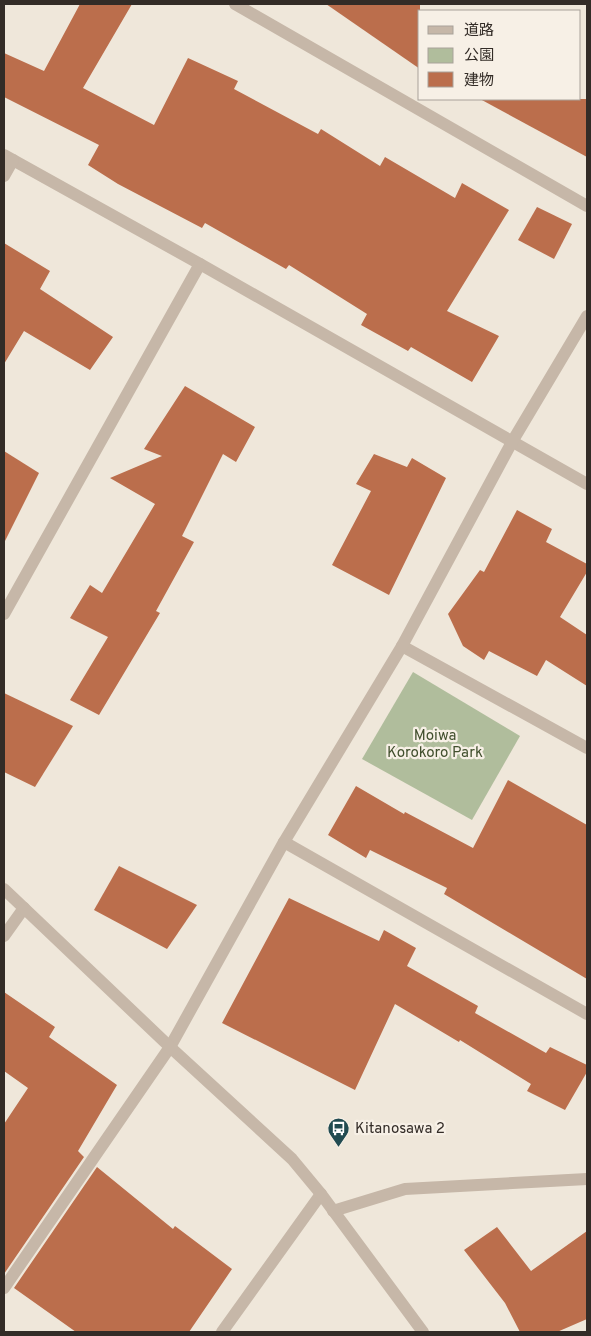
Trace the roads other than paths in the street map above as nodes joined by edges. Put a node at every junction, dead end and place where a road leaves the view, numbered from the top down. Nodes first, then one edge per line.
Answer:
1 (235, 4) edge
2 (8, 158) edge
3 (4, 176) edge
4 (587, 206) edge
5 (200, 264) junction
6 (587, 316) edge
7 (512, 442) junction
8 (587, 484) edge
9 (4, 614) edge
10 (402, 646) junction
11 (587, 748) edge
12 (284, 842) junction
13 (4, 889) edge
14 (24, 908) junction
15 (4, 936) edge
16 (587, 1014) edge
17 (170, 1047) junction
18 (587, 1178) edge
19 (321, 1194) junction
20 (333, 1211) junction
21 (4, 1288) edge
22 (222, 1332) edge
23 (423, 1332) edge

1 - 4 street
2 - 3 street
2 - 5 street
5 - 7 street
5 - 9 street
6 - 7 street
7 - 8 street
7 - 10 street
10 - 11 street
10 - 12 street
12 - 16 street
12 - 17 street
13 - 14 street
14 - 15 street
14 - 17 street
17 - 19 street
17 - 21 street
18 - 20 street
19 - 20 street
19 - 22 street
20 - 23 street

